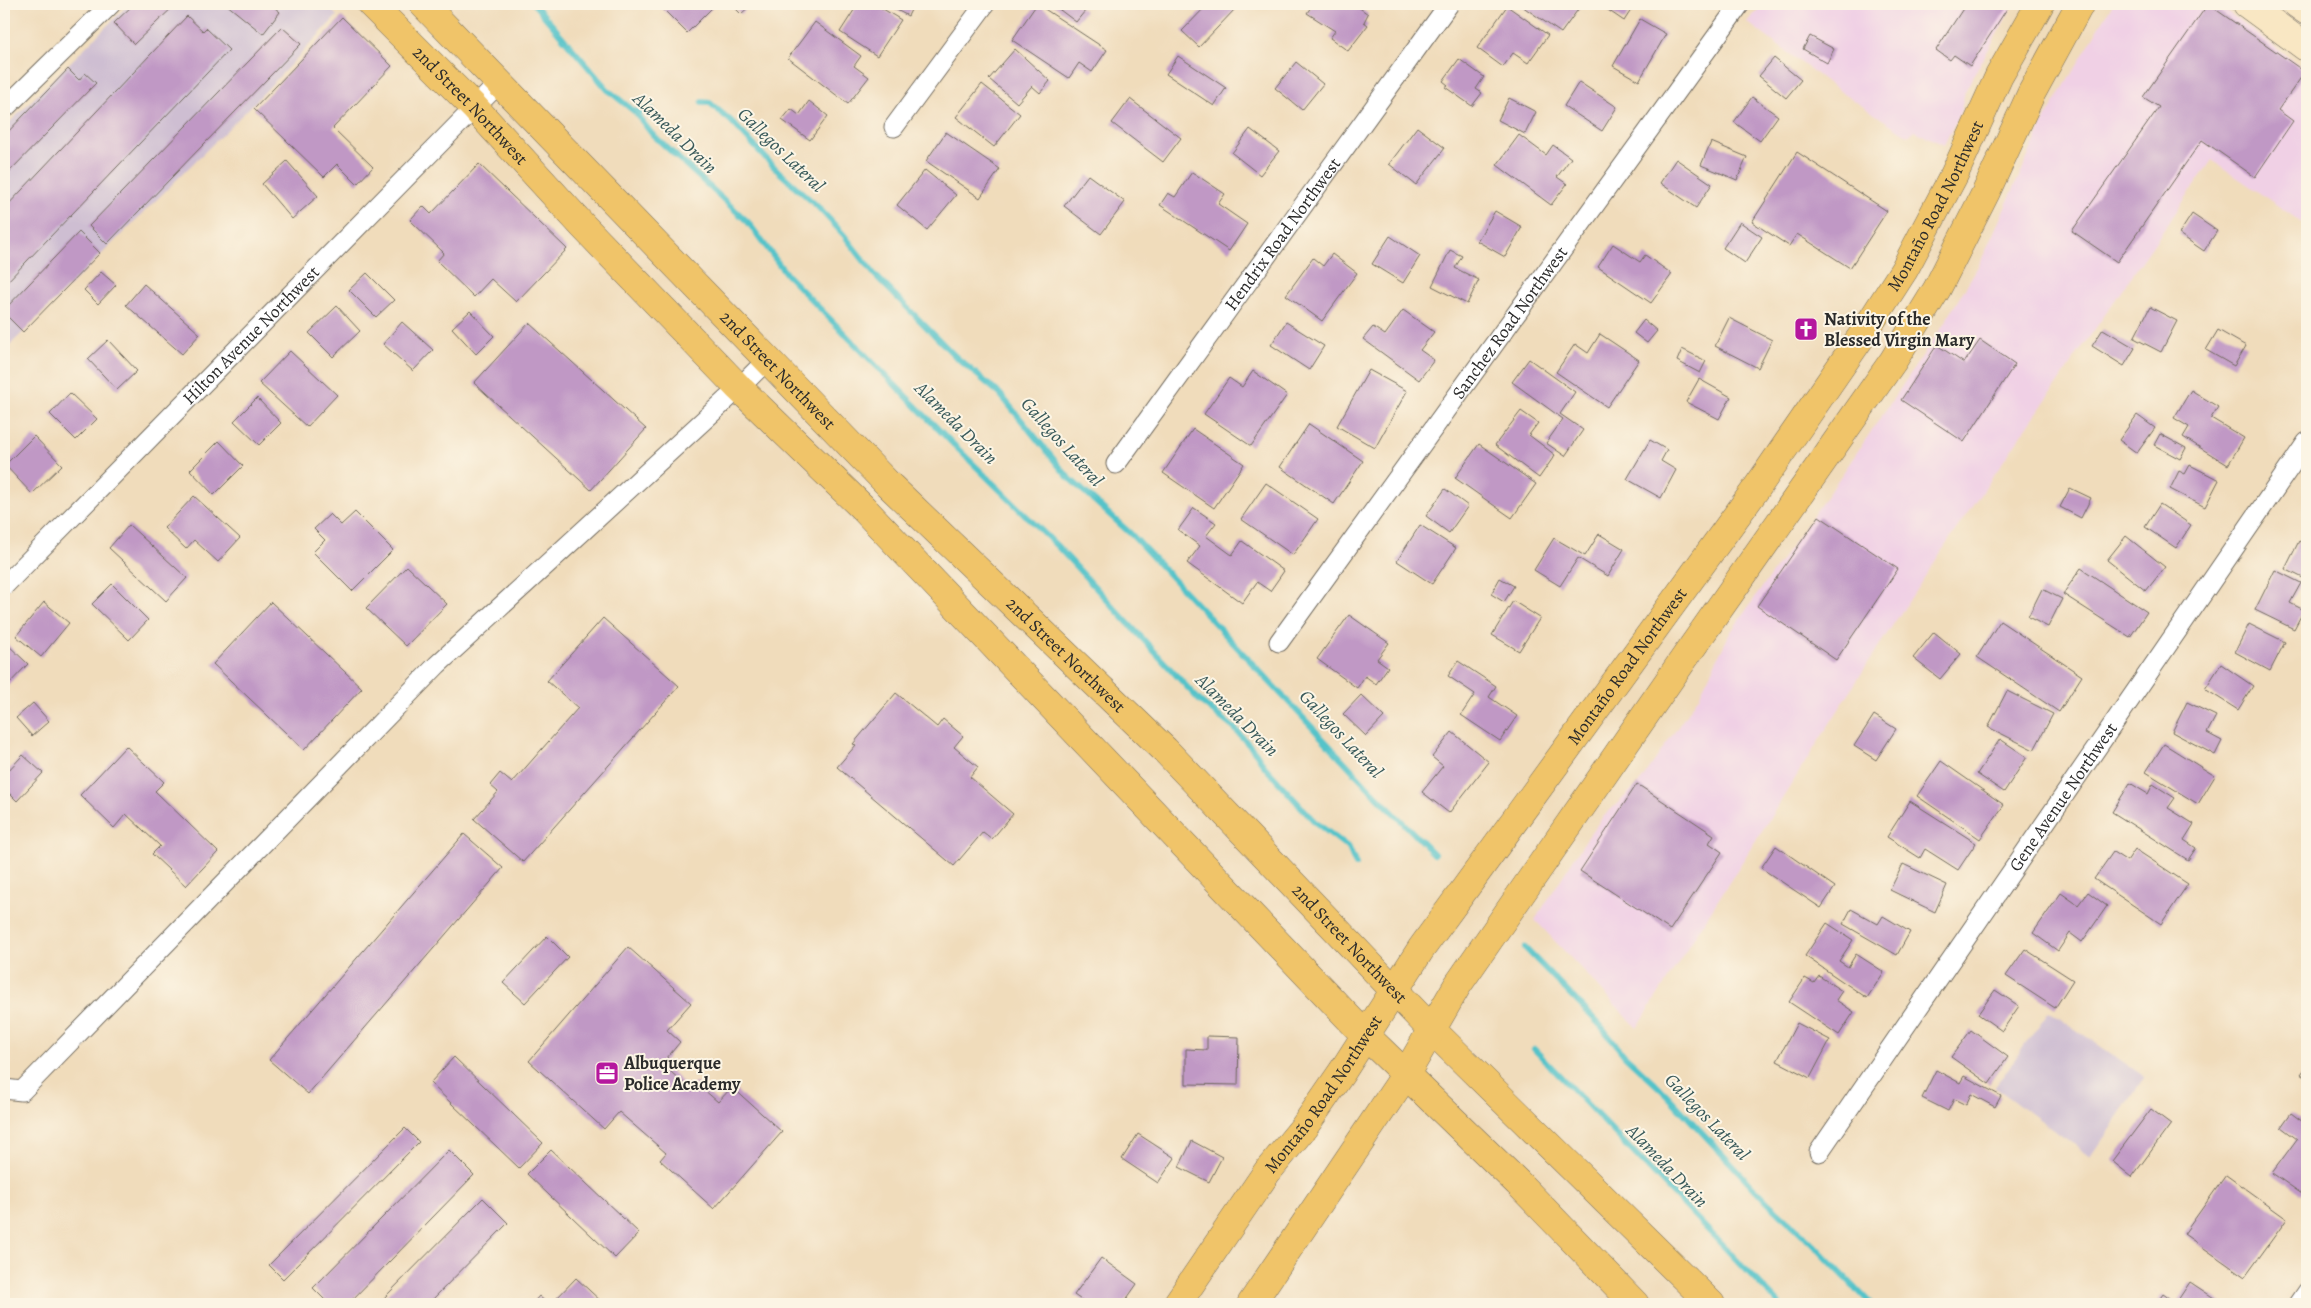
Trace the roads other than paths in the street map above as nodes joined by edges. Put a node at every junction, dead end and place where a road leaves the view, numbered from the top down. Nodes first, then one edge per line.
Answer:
1 (111, 4) edge
2 (371, 4) edge
3 (423, 4) edge
4 (985, 4) edge
5 (1449, 4) edge
6 (1740, 4) edge
7 (2040, 4) edge
8 (2080, 4) edge
9 (2247, 4) edge
10 (2297, 4) edge
11 (2307, 11) edge
12 (2307, 48) edge
13 (499, 83) junction
14 (474, 107) junction
15 (4, 109) edge
16 (894, 127) dead end
17 (767, 360) junction
18 (738, 388) junction
19 (2307, 442) edge
20 (1116, 464) dead end
21 (4, 586) edge
22 (1279, 642) dead end
23 (1394, 991) junction
24 (1432, 1030) junction
25 (1366, 1036) junction
26 (1406, 1074) junction
27 (4, 1089) edge
28 (1820, 1152) dead end
29 (2307, 1291) edge
30 (1178, 1304) edge
31 (1251, 1304) edge
32 (1635, 1304) edge
33 (1711, 1304) edge
34 (2298, 1304) edge

1 - 15 street
2 - 14 main road, 2nd Street Northwest
3 - 13 main road, 2nd Street Northwest
4 - 16 street
5 - 20 street, Hendrix Road Northwest
6 - 22 street, Sanchez Road Northwest
7 - 23 main road, Montaño Road Northwest
8 - 24 main road, Montaño Road Northwest
9 - 12 main road
10 - 11 main road
13 - 14 street, Hilton Avenue Northwest
13 - 17 main road, 2nd Street Northwest
14 - 18 main road, 2nd Street Northwest
14 - 21 street, Hilton Avenue Northwest
17 - 18 street
17 - 23 main road, 2nd Street Northwest
18 - 25 main road, 2nd Street Northwest
18 - 27 street
19 - 28 street, Gene Avenue Northwest
23 - 24 main road, 2nd Street Northwest
23 - 25 main road, Montaño Road Northwest
24 - 26 main road, Montaño Road Northwest
24 - 33 main road, 2nd Street Northwest
25 - 26 main road, 2nd Street Northwest
25 - 30 main road, Montaño Road Northwest
26 - 31 main road, Montaño Road Northwest
26 - 32 main road, 2nd Street Northwest
29 - 34 street

